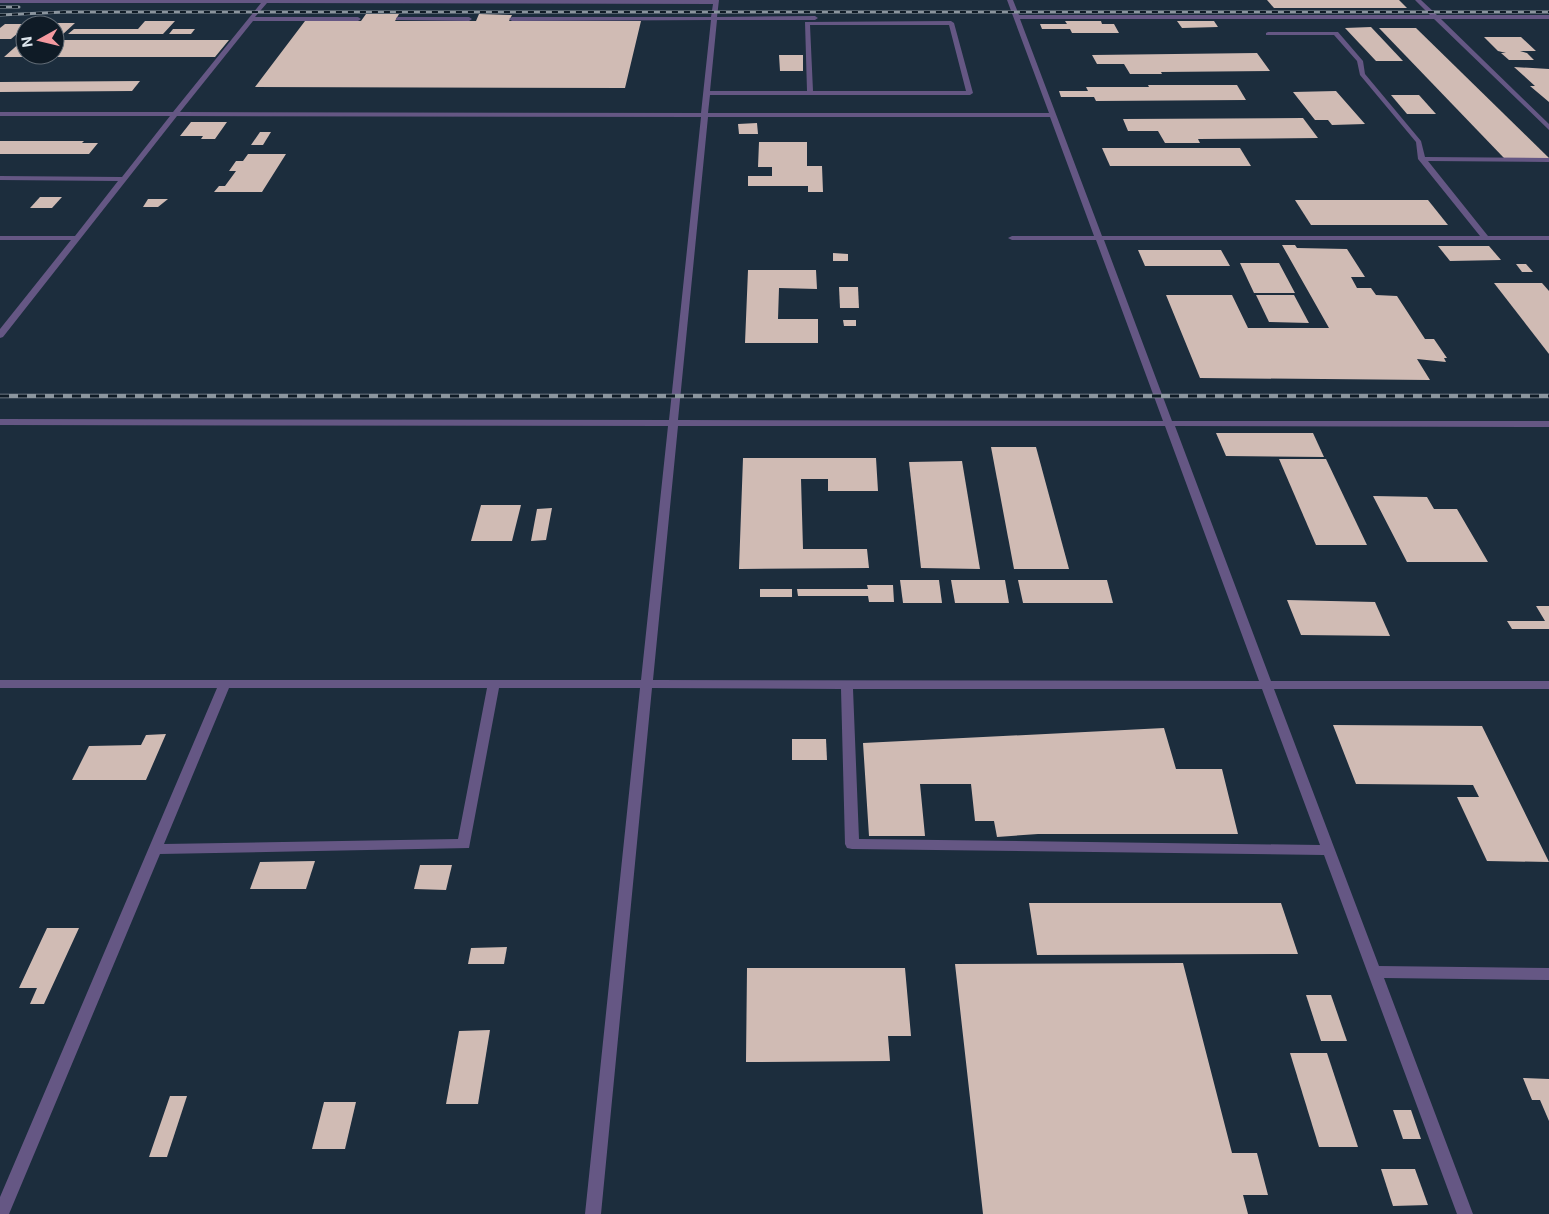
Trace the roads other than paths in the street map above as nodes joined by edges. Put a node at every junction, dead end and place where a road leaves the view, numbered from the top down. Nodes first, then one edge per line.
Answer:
1 (1010, 0) edge
2 (1418, 0) edge
3 (0, 1) edge
4 (266, 1) edge
5 (572, 1) edge
6 (716, 1) edge
7 (1016, 17) junction
8 (1436, 17) junction
9 (1549, 17) edge
10 (714, 18) junction
11 (952, 18) dead end
12 (252, 19) junction
13 (358, 19) dead end
14 (398, 19) dead end
15 (469, 19) dead end
16 (512, 19) dead end
17 (1268, 34) dead end
18 (707, 93) junction
19 (810, 93) junction
20 (0, 114) edge
21 (177, 115) junction
22 (704, 115) junction
23 (1053, 115) junction
24 (1549, 128) edge
25 (1422, 159) junction
26 (1549, 160) edge
27 (0, 178) edge
28 (125, 179) junction
29 (1099, 237) junction
30 (0, 238) edge
31 (78, 238) junction
32 (1012, 238) dead end
33 (1486, 238) junction
34 (1549, 238) edge
35 (0, 334) edge
36 (0, 422) edge
37 (673, 423) junction
38 (1169, 424) junction
39 (1549, 424) edge
40 (0, 684) edge
41 (225, 684) junction
42 (494, 684) junction
43 (647, 684) junction
44 (1266, 684) junction
45 (847, 685) junction
46 (1549, 686) edge
47 (156, 848) junction
48 (1329, 850) junction
49 (1375, 972) junction
50 (1549, 974) edge
51 (1, 1214) edge
52 (593, 1214) edge
53 (1466, 1214) edge

1 - 7 lane
2 - 8 lane
3 - 4 lane
4 - 5 lane
4 - 12 lane
5 - 6 lane
6 - 10 lane
7 - 8 lane
7 - 23 lane
8 - 9 lane
8 - 24 lane
10 - 11 lane
10 - 16 lane
10 - 18 lane
12 - 13 lane
12 - 21 lane
14 - 15 lane
17 - 25 lane
18 - 19 lane
18 - 22 lane
19 - 19 lane
20 - 21 lane
21 - 22 lane
21 - 28 lane
22 - 23 lane
22 - 37 lane
23 - 29 lane
25 - 26 lane
25 - 33 lane
27 - 28 lane
28 - 31 lane
29 - 32 lane
29 - 33 lane
29 - 38 lane
30 - 31 lane
31 - 35 lane
33 - 34 lane
36 - 37 lane
37 - 38 lane
37 - 43 lane
38 - 39 lane
38 - 44 lane
40 - 41 lane
41 - 42 lane
41 - 47 lane
42 - 43 lane
42 - 47 lane
43 - 45 lane
43 - 52 lane
44 - 45 lane
44 - 46 lane
44 - 48 lane
45 - 48 lane
47 - 51 lane
48 - 49 lane
49 - 50 lane
49 - 53 lane

